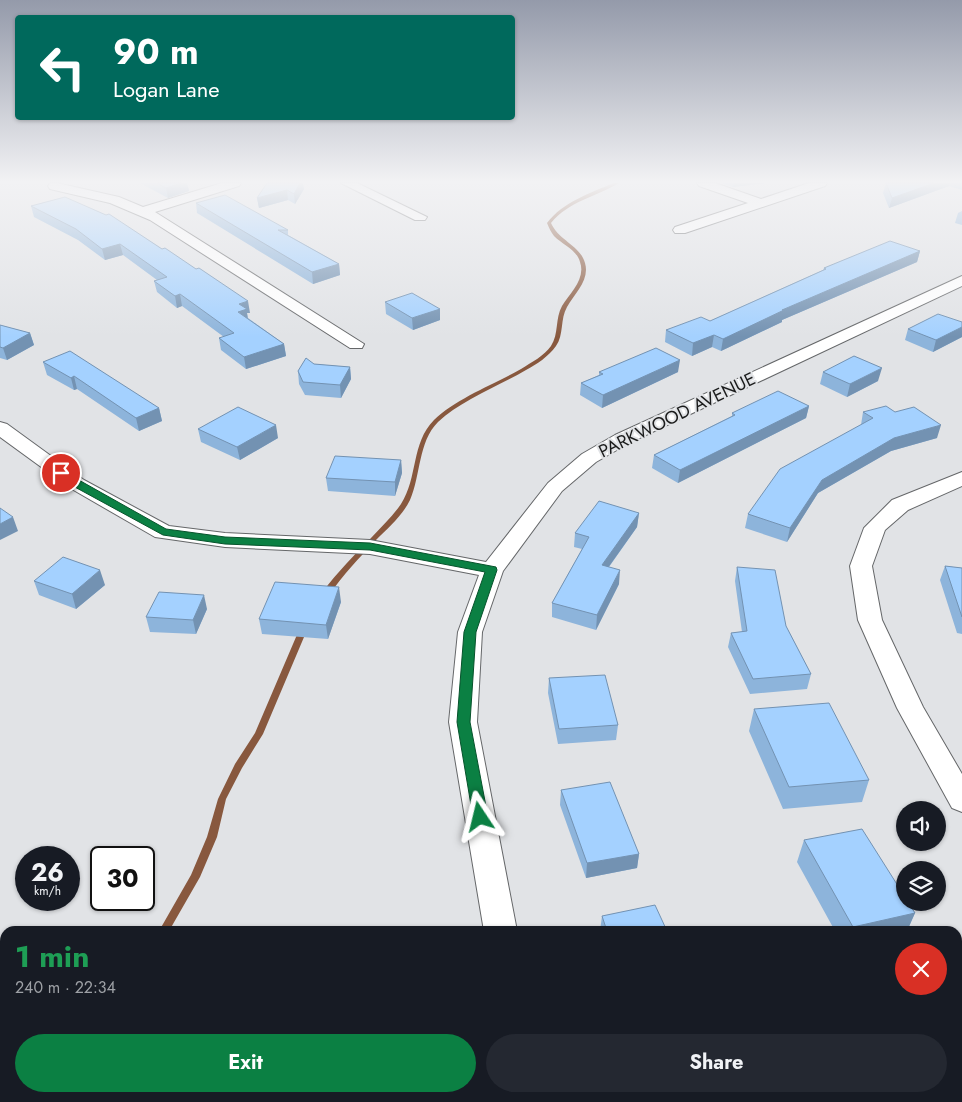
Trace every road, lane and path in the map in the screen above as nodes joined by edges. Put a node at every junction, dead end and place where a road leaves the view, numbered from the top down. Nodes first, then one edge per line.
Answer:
1 (183, 234) edge
2 (962, 280) edge
3 (356, 344) dead end
4 (0, 428) edge
5 (962, 478) edge
6 (492, 570) junction
7 (962, 800) edge
8 (500, 926) edge

1 - 3 street
2 - 6 street, PARKWOOD AVENUE
4 - 6 street
5 - 7 street
6 - 8 street, PARKWOOD AVENUE

